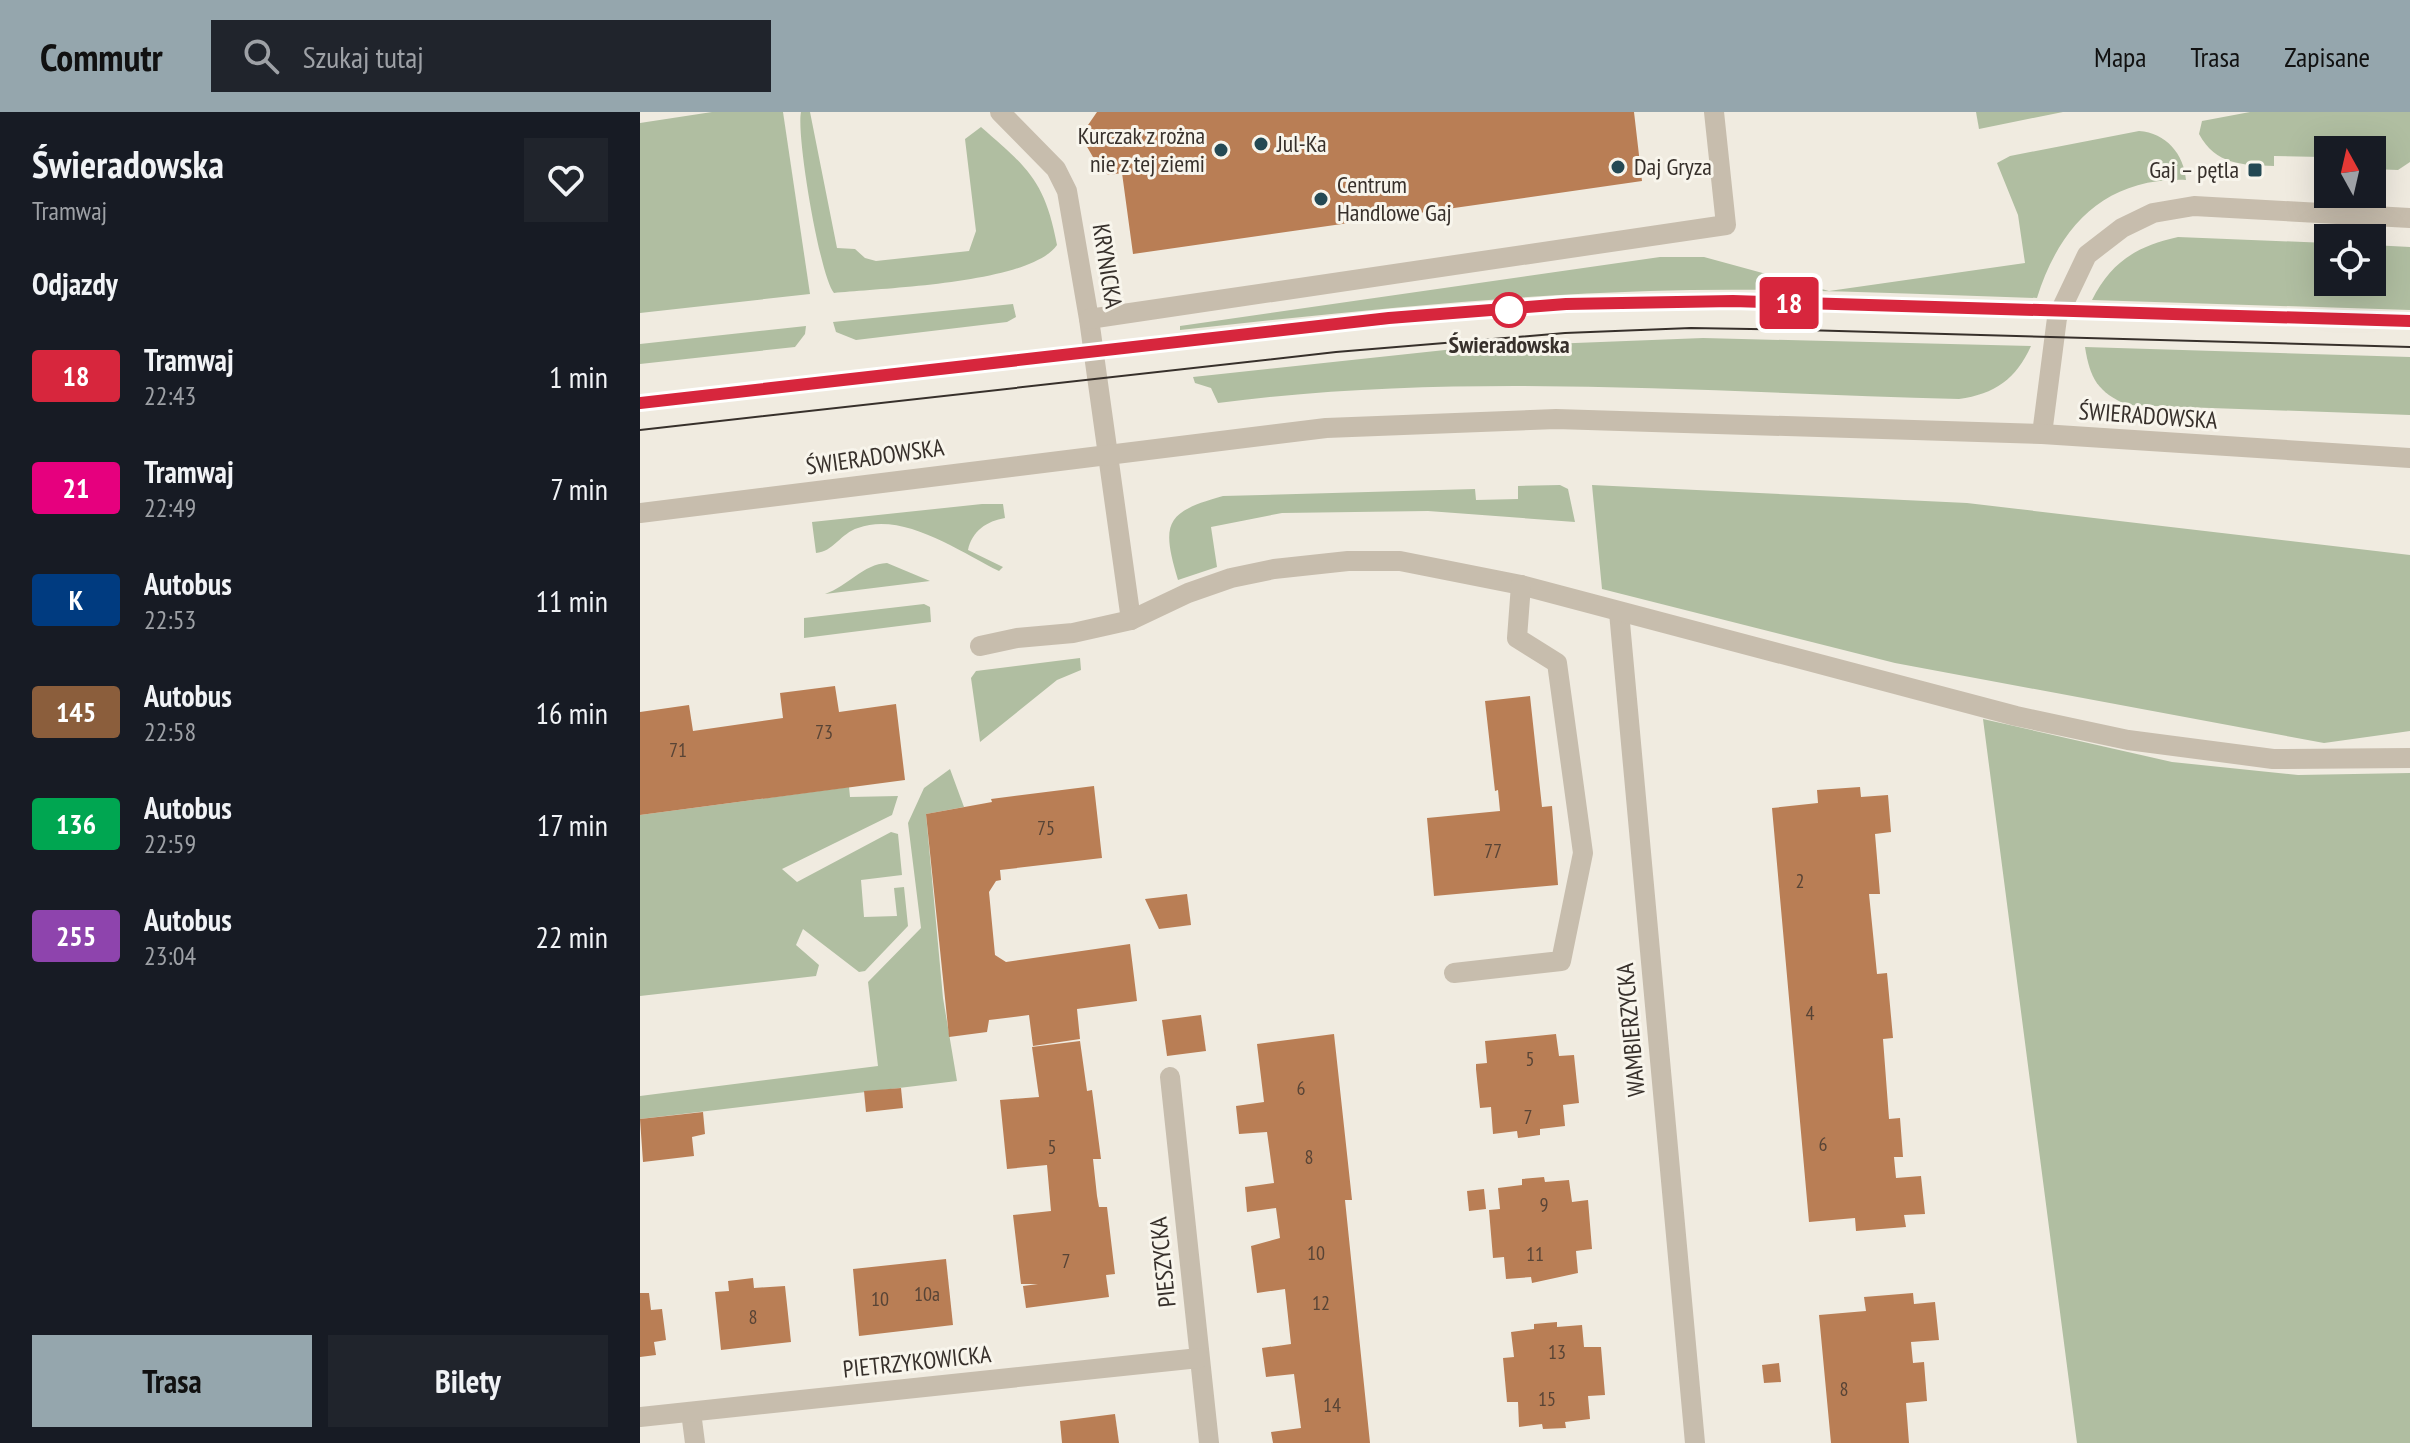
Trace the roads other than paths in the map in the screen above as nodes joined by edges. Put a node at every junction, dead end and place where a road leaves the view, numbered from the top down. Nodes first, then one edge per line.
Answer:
1 (1000, 112) edge
2 (1714, 112) edge
3 (2410, 218) edge
4 (1089, 319) junction
5 (2042, 434) junction
6 (1109, 454) junction
7 (2410, 458) edge
8 (640, 513) edge
9 (1521, 585) junction
10 (1619, 612) junction
11 (1131, 620) junction
12 (980, 646) dead end
13 (2410, 758) edge
14 (1454, 973) dead end
15 (1170, 1077) dead end
16 (1199, 1358) junction
17 (691, 1412) junction
18 (640, 1417) edge
19 (695, 1443) edge
20 (1209, 1443) edge
21 (1695, 1443) edge

1 - 4 street, KRYNICKA
2 - 4 street
3 - 5 street
4 - 6 street, KRYNICKA
5 - 6 street, ŚWIERADOWSKA
5 - 7 street, ŚWIERADOWSKA
6 - 8 street, ŚWIERADOWSKA
6 - 11 street, KRYNICKA
9 - 10 street
9 - 11 street
9 - 14 street
10 - 13 street
10 - 21 street, WAMBIERZYCKA
11 - 12 street
15 - 16 street, PIESZYCKA
16 - 17 street, PIETRZYKOWICKA
16 - 20 street, PIESZYCKA
17 - 18 street, PIETRZYKOWICKA
17 - 19 street

